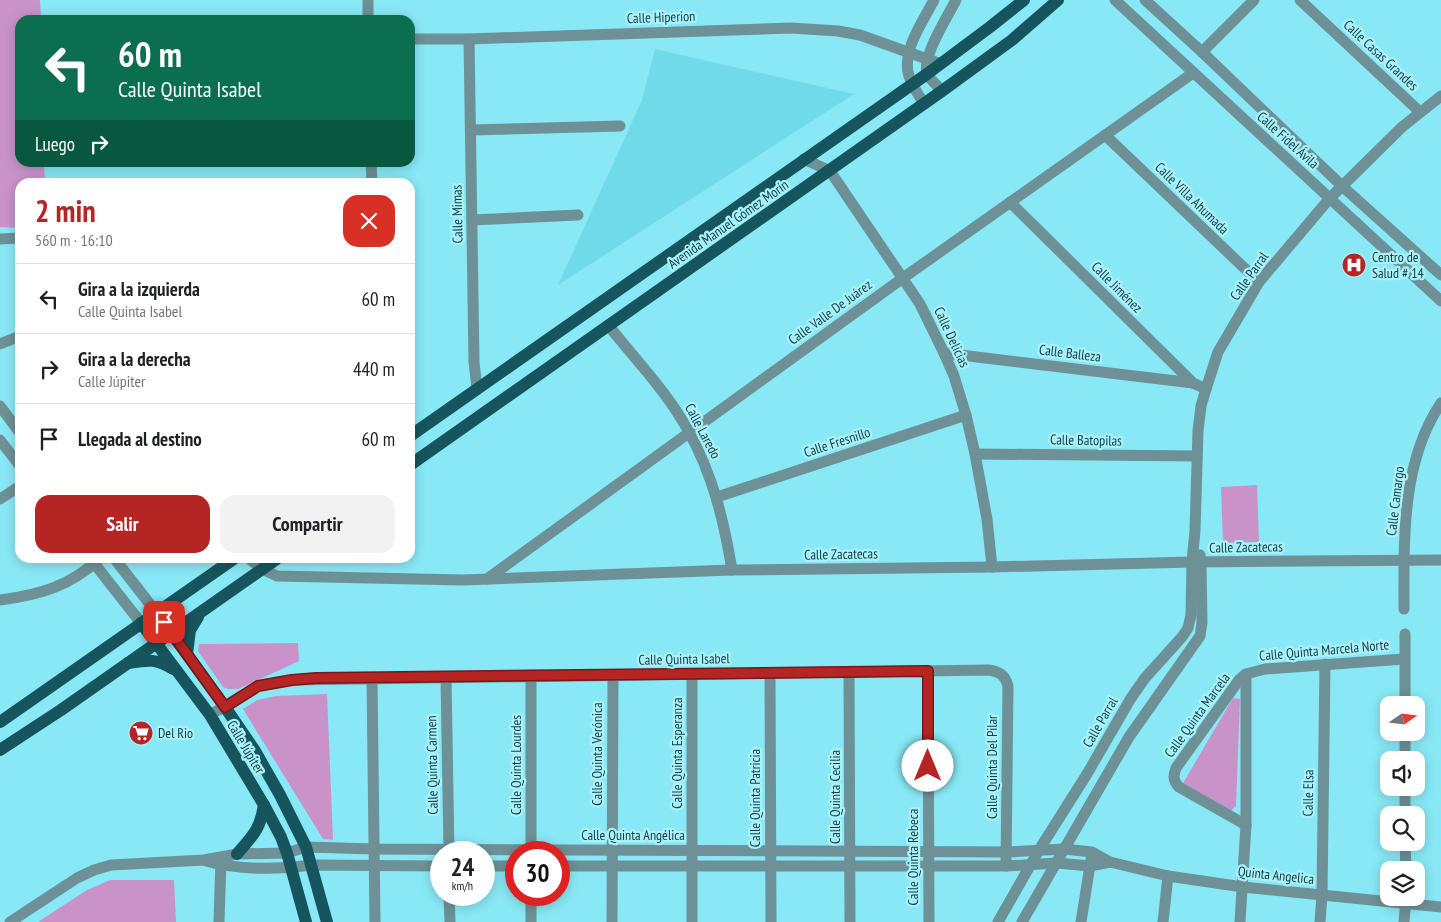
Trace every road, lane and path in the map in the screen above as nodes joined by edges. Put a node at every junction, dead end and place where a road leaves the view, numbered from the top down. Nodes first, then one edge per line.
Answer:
1 (368, 0) edge
2 (934, 0) edge
3 (956, 0) edge
4 (1024, 0) edge
5 (1058, 0) edge
6 (1115, 0) edge
7 (1145, 0) edge
8 (1254, 0) edge
9 (1300, 0) edge
10 (368, 15) edge
11 (469, 38) junction
12 (415, 39) edge
13 (909, 52) junction
14 (1202, 52) junction
15 (927, 59) junction
16 (941, 64) junction
17 (1193, 73) junction
18 (927, 74) junction
19 (913, 84) junction
20 (942, 91) junction
21 (1441, 96) edge
22 (924, 104) junction
23 (1420, 112) junction
24 (620, 126) dead end
25 (471, 130) junction
26 (1105, 135) junction
27 (804, 159) junction
28 (830, 171) junction
29 (1342, 186) junction
30 (1330, 198) junction
31 (1010, 202) junction
32 (578, 215) dead end
33 (472, 220) junction
34 (15, 238) edge
35 (0, 239) edge
36 (1441, 275) edge
37 (903, 278) junction
38 (1259, 282) junction
39 (1441, 301) edge
40 (608, 326) junction
41 (15, 338) edge
42 (0, 344) edge
43 (944, 353) junction
44 (1193, 383) junction
45 (477, 389) junction
46 (1206, 389) junction
47 (1441, 403) edge
48 (0, 406) edge
49 (966, 415) junction
50 (15, 426) edge
51 (415, 432) edge
52 (689, 432) junction
53 (0, 440) edge
54 (975, 454) junction
55 (1196, 456) junction
56 (15, 460) edge
57 (415, 461) edge
58 (15, 489) edge
59 (717, 497) junction
60 (0, 499) edge
61 (1404, 560) junction
62 (1441, 560) edge
63 (1196, 562) junction
64 (91, 563) edge
65 (98, 563) edge
66 (118, 563) edge
67 (228, 563) edge
68 (254, 563) edge
69 (271, 563) edge
70 (992, 567) junction
71 (262, 569) junction
72 (732, 570) junction
73 (487, 578) junction
74 (0, 600) edge
75 (1404, 609) dead end
76 (203, 610) junction
77 (156, 612) junction
78 (141, 623) junction
79 (171, 632) junction
80 (1405, 634) dead end
81 (156, 643) junction
82 (187, 654) junction
83 (1404, 659) junction
84 (125, 664) junction
85 (1325, 664) junction
86 (928, 671) junction
87 (849, 672) junction
88 (997, 672) joint
89 (179, 673) junction
90 (770, 673) junction
91 (692, 674) junction
92 (1246, 674) junction
93 (612, 675) junction
94 (530, 677) junction
95 (446, 678) junction
96 (372, 679) junction
97 (1404, 696) edge
98 (225, 707) junction
99 (210, 715) junction
100 (0, 722) edge
101 (0, 750) edge
102 (264, 805) junction
103 (1246, 826) junction
104 (448, 841) edge
105 (531, 841) edge
106 (306, 847) junction
107 (374, 849) junction
108 (1064, 849) junction
109 (612, 850) junction
110 (1040, 850) junction
111 (430, 851) edge
112 (570, 851) edge
113 (692, 851) junction
114 (771, 851) junction
115 (850, 851) junction
116 (928, 852) junction
117 (1007, 852) junction
118 (1092, 852) junction
119 (287, 853) junction
120 (237, 854) junction
121 (221, 860) junction
122 (1110, 862) junction
123 (1057, 863) junction
124 (1032, 864) junction
125 (312, 865) junction
126 (374, 866) junction
127 (430, 866) edge
128 (570, 866) edge
129 (612, 866) junction
130 (692, 866) junction
131 (771, 866) junction
132 (850, 866) junction
133 (929, 866) junction
134 (1006, 866) junction
135 (1090, 866) junction
136 (291, 868) junction
137 (1168, 876) junction
138 (1243, 887) junction
139 (1322, 895) junction
140 (1380, 898) edge
141 (1425, 903) edge
142 (449, 906) edge
143 (531, 906) edge
144 (1405, 906) edge
145 (1441, 906) edge
146 (10, 922) edge
147 (219, 922) edge
148 (306, 922) edge
149 (327, 922) edge
150 (375, 922) edge
151 (450, 922) edge
152 (531, 922) edge
153 (612, 922) edge
154 (692, 922) edge
155 (771, 922) edge
156 (850, 922) edge
157 (928, 922) edge
158 (998, 922) edge
159 (1022, 922) edge
160 (1081, 922) edge
161 (1163, 922) edge
162 (1240, 922) edge
163 (1320, 922) edge
164 (1404, 922) edge

1 - 10 street
2 - 13 street
3 - 15 street
4 - 16 main road, Avenida Manuel Gómez Morín
5 - 20 main road, Avenida Manuel Gómez Morín
6 - 17 street, Calle Fidel Ávila
7 - 14 street, Calle Fidel Ávila
8 - 14 street
9 - 23 street, Calle Casas Grandes
11 - 12 street, Calle Hiperion
11 - 13 street, Calle Hiperion
11 - 25 street, Calle Mimas
13 - 15 street, Calle Hiperion
13 - 19 street
14 - 29 street, Calle Fidel Ávila
15 - 16 street, Calle Hiperion
15 - 18 street
16 - 18 main road, Avenida Manuel Gómez Morín
17 - 26 street, Calle Valle De Juárez
17 - 30 street, Calle Fidel Ávila
18 - 19 main road, Avenida Manuel Gómez Morín
18 - 20 street
19 - 22 street
19 - 27 main road, Avenida Manuel Gómez Morín
20 - 22 main road, Avenida Manuel Gómez Morín
21 - 23 street, Calle Parral
22 - 28 main road, Avenida Manuel Gómez Morín
23 - 29 street, Calle Parral
24 - 25 street
25 - 33 street, Calle Mimas
26 - 31 street, Calle Valle De Juárez
26 - 38 street, Calle Villa Ahumada
27 - 28 street
27 - 45 main road, Avenida Manuel Gómez Morín
28 - 37 street, Calle Delicias
28 - 40 main road, Avenida Manuel Gómez Morín
29 - 30 street, Calle Parral
29 - 36 street, Calle Fidel Ávila
30 - 38 street, Calle Parral
30 - 39 street, Calle Fidel Ávila
31 - 37 street, Calle Valle De Juárez
31 - 44 street, Calle Jiménez
32 - 33 street
33 - 45 street, Calle Mimas
34 - 35 street
37 - 43 street, Calle Delicias
37 - 52 street, Calle Valle De Juárez
38 - 46 street, Calle Parral
40 - 52 street, Calle Laredo
40 - 57 main road, Avenida Manuel Gómez Morín
41 - 42 street
43 - 44 street, Calle Balleza
43 - 49 street, Calle Delicias
44 - 46 street, Calle Jiménez
45 - 51 main road, Avenida Manuel Gómez Morín
46 - 55 street, Calle Parral
47 - 61 street, Calle Camargo
48 - 50 street
49 - 54 street, Calle Delicias
49 - 59 street, Calle Fresnillo
52 - 59 street, Calle Laredo
52 - 73 street, Calle Valle De Juárez
53 - 56 street
54 - 55 street, Calle Batopilas
54 - 70 street, Calle Delicias
55 - 63 street, Calle Parral
58 - 60 street
59 - 72 street, Calle Laredo
61 - 62 street, Calle Zacatecas
61 - 63 street, Calle Zacatecas
61 - 75 street, Calle Camargo
63 - 70 street, Calle Zacatecas
63 - 108 street, Calle Parral
63 - 110 street, Calle Parral
64 - 74 street
65 - 78 street, Calle Júpiter
66 - 77 street, Calle Júpiter
67 - 77 main road
68 - 71 street, Calle Zacatecas
69 - 71 main road
70 - 72 street, Calle Zacatecas
71 - 73 street, Calle Zacatecas
71 - 76 main road
72 - 73 street, Calle Zacatecas
76 - 79 main road
76 - 82 main road
77 - 78 main road
77 - 79 main road, Calle Júpiter
78 - 81 main road, Calle Júpiter
78 - 100 main road
79 - 81 main road
79 - 82 main road, Calle Júpiter
80 - 83 street
81 - 84 main road
81 - 89 main road, Calle Júpiter
82 - 98 main road, Calle Júpiter
83 - 85 street, Calle Quinta Marcela Norte
83 - 97 street
84 - 89 main road
84 - 101 main road
85 - 92 street, Calle Quinta Marcela Norte
85 - 139 street, Calle Elsa
86 - 87 street, Calle Quinta Isabel
86 - 88 street, Calle Quinta Isabel
86 - 116 street, Calle Quinta Rebeca
87 - 90 street, Calle Quinta Isabel
87 - 115 street, Calle Quinta Cecilia
88 - 117 street, Calle Quinta Del Pilar
89 - 99 main road, Calle Júpiter
90 - 91 street, Calle Quinta Isabel
90 - 114 street, Calle Quinta Patricia
91 - 93 street, Calle Quinta Isabel
91 - 113 street, Calle Quinta Esperanza
92 - 103 street, Calle Quinta Marcela
92 - 103 street, Calle Quinta Marcela
93 - 94 street, Calle Quinta Isabel
93 - 109 street, Calle Quinta Verónica
94 - 95 street, Calle Quinta Isabel
94 - 105 street, Calle Quinta Lourdes
95 - 96 street, Calle Quinta Isabel
95 - 104 street, Calle Quinta Carmen
96 - 98 street, Calle Quinta Isabel
96 - 107 street
98 - 99 street, Calle Quinta Isabel
98 - 106 main road, Calle Júpiter
99 - 102 main road, Calle Júpiter
102 - 119 main road, Calle Júpiter
102 - 120 main road
103 - 138 street, Calle Quinta Marcela
106 - 107 street, Calle Quinta Angélica
106 - 119 street, Calle Quinta Angélica
106 - 125 main road, Calle Júpiter
107 - 111 street, Calle Quinta Angélica
107 - 126 street
108 - 110 street, Calle Quinta Angélica
108 - 118 street, Quinta Angelica
108 - 123 street, Calle Parral
109 - 112 street, Calle Quinta Angélica
109 - 113 street, Calle Quinta Angélica
109 - 129 street, Calle Quinta Verónica
110 - 117 street, Calle Quinta Angélica
110 - 124 street, Calle Parral
113 - 114 street, Calle Quinta Angélica
113 - 130 street, Calle Quinta Esperanza
114 - 115 street, Calle Quinta Angélica
114 - 131 street, Calle Quinta Patricia
115 - 116 street, Calle Quinta Angélica
115 - 132 street, Calle Quinta Cecilia
116 - 117 street, Calle Quinta Angélica
116 - 133 street, Calle Quinta Rebeca
117 - 134 street, Calle Quinta Del Pilar
118 - 122 street, Quinta Angelica
118 - 135 street
119 - 120 street, Calle Quinta Angélica
119 - 136 main road, Calle Júpiter
120 - 121 street, Calle Quinta Angélica
121 - 136 street, Calle Quinta Angélica
121 - 146 street, Calle Quinta Angélica
121 - 147 street
122 - 135 street, Quinta Angelica
122 - 137 street, Quinta Angelica
123 - 124 street
123 - 135 street, Quinta Angelica
123 - 159 street, Calle Parral
124 - 134 street
124 - 158 street, Calle Parral
125 - 126 street, Calle Quinta Angélica
125 - 136 street, Calle Quinta Angélica
125 - 149 main road, Calle Júpiter
126 - 127 street, Calle Quinta Angélica
126 - 150 street
128 - 129 street
129 - 130 street
129 - 153 street, Calle Quinta Verónica
130 - 131 street
130 - 154 street, Calle Quinta Esperanza
131 - 132 street
131 - 155 street, Calle Quinta Patricia
132 - 133 street
132 - 156 street, Calle Quinta Cecilia
133 - 134 street
133 - 157 street, Calle Quinta Rebeca
135 - 160 street
136 - 148 main road, Calle Júpiter
137 - 138 street, Quinta Angelica
137 - 161 street
138 - 139 street, Quinta Angelica
138 - 162 street, Calle Quinta Marcela
139 - 140 street, Quinta Angelica
139 - 163 street, Calle Elsa
141 - 145 street, Quinta Angelica
142 - 151 street
143 - 152 street
144 - 164 street

